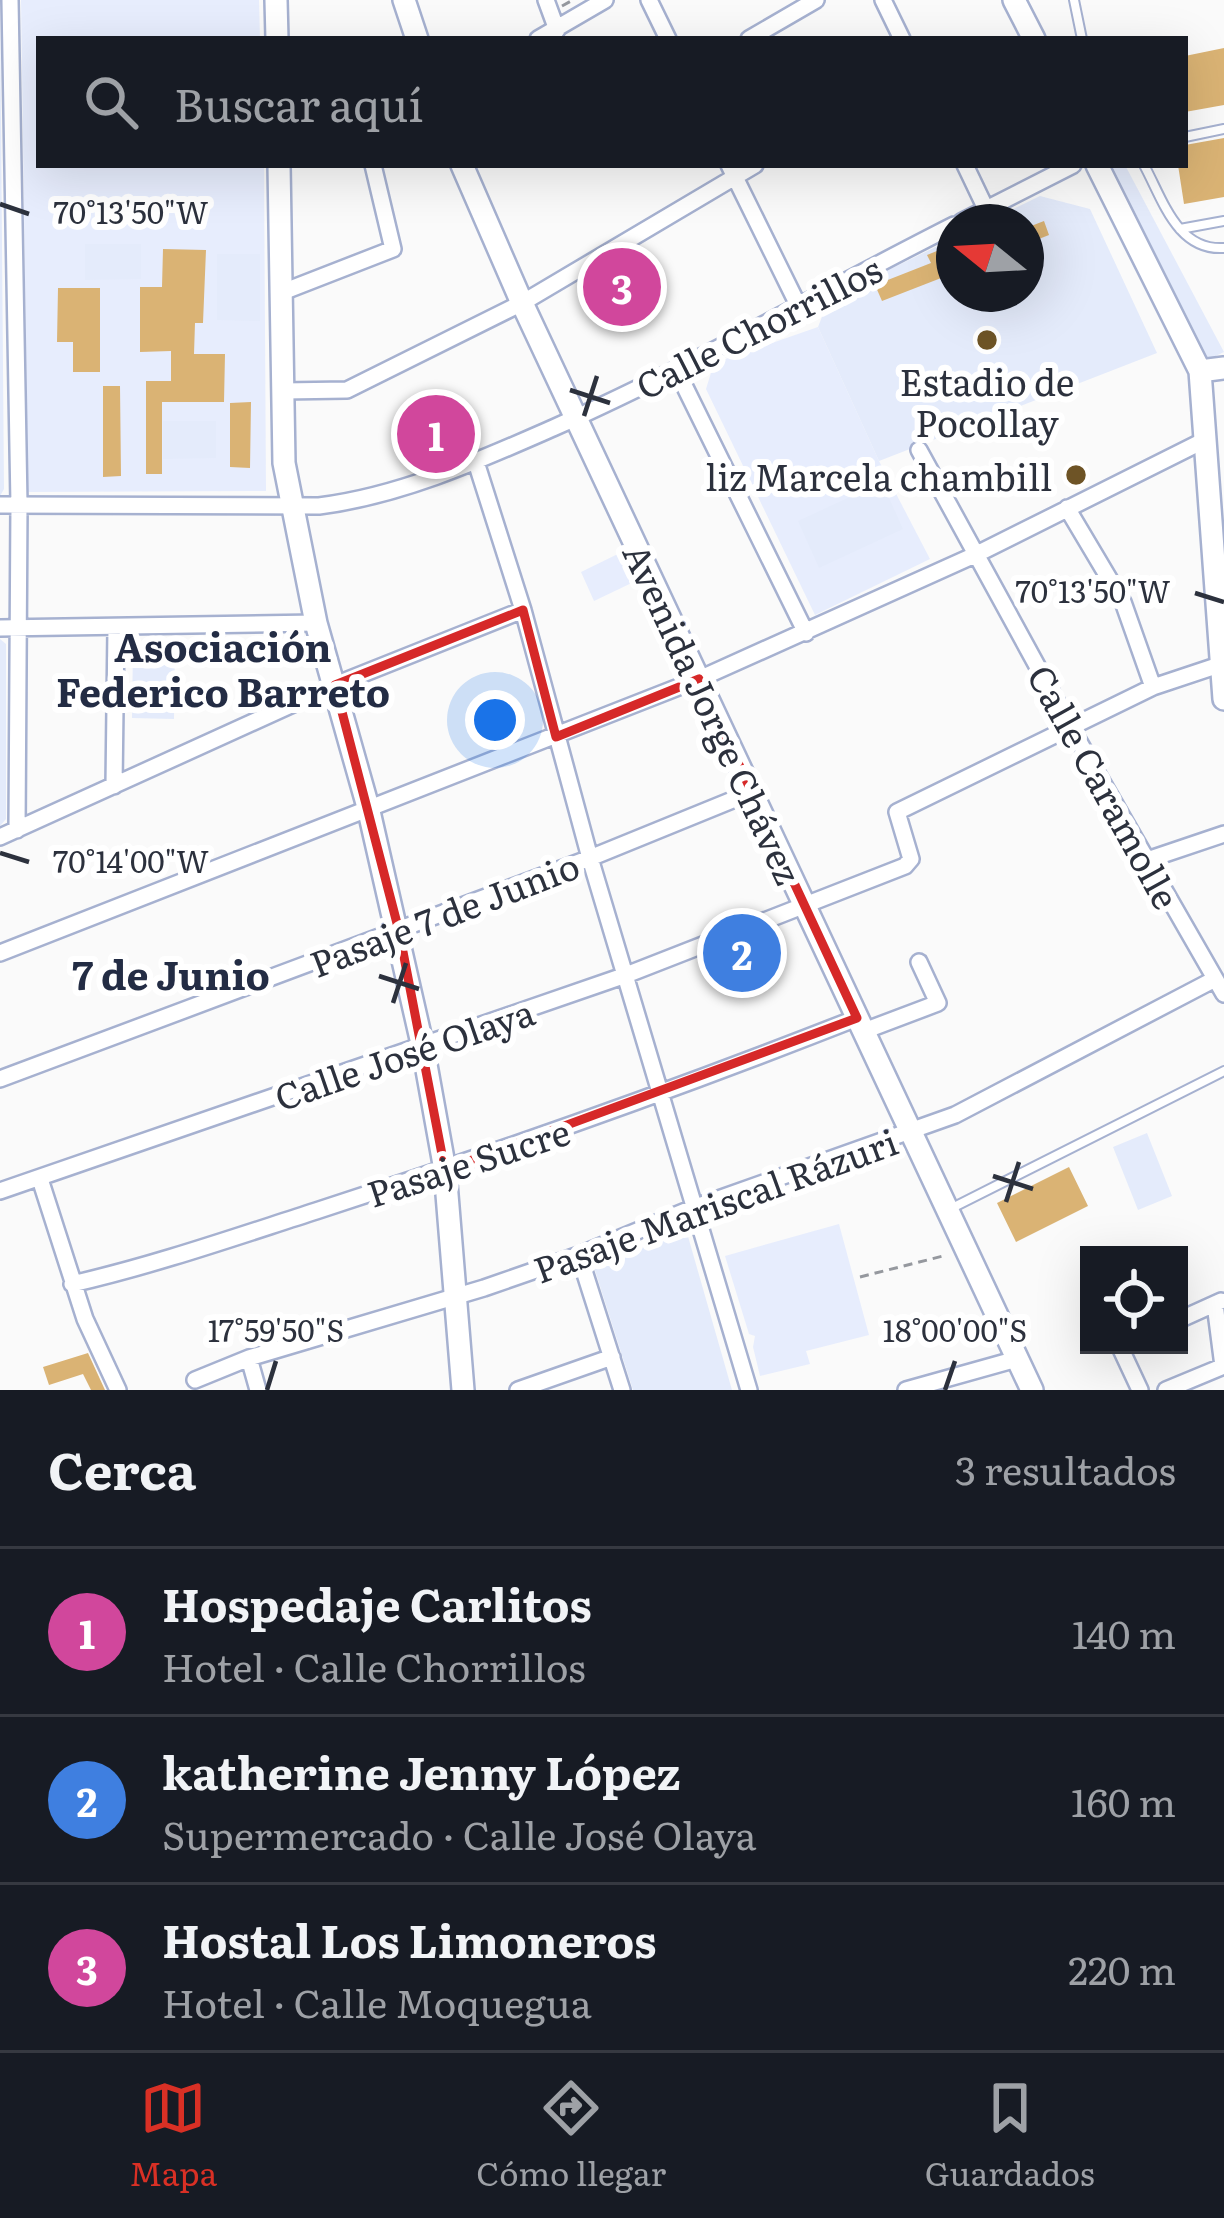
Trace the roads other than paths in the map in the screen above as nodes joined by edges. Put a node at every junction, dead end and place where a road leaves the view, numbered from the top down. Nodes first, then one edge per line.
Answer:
1 (10, 0) edge
2 (276, 0) edge
3 (404, 0) edge
4 (605, 0) edge
5 (649, 0) edge
6 (816, 0) edge
7 (883, 0) edge
8 (1014, 0) edge
9 (1074, 0) edge
10 (553, 3) edge
11 (557, 30) junction
12 (277, 36) edge
13 (415, 36) edge
14 (544, 36) edge
15 (667, 36) edge
16 (753, 36) edge
17 (901, 36) edge
18 (1032, 36) edge
19 (1081, 36) edge
20 (1224, 129) edge
21 (1188, 136) edge
22 (279, 168) edge
23 (375, 168) edge
24 (463, 168) edge
25 (966, 168) edge
26 (1067, 168) edge
27 (1098, 168) edge
28 (1146, 168) edge
29 (732, 171) edge
30 (984, 204) edge
31 (996, 204) edge
32 (1224, 221) edge
33 (1179, 230) junction
34 (936, 235) edge
35 (1224, 248) edge
36 (280, 293) junction
37 (522, 303) junction
38 (799, 304) junction
39 (1224, 368) edge
40 (677, 370) junction
41 (1200, 371) junction
42 (283, 391) junction
43 (576, 418) junction
44 (1205, 440) junction
45 (920, 450) dead end
46 (476, 462) junction
47 (291, 503) junction
48 (19, 504) junction
49 (0, 505) edge
50 (1066, 508) junction
51 (977, 554) junction
52 (523, 610) junction
53 (316, 623) junction
54 (8, 628) edge
55 (116, 628) junction
56 (806, 633) junction
57 (1222, 664) edge
58 (699, 680) junction
59 (334, 685) junction
60 (1153, 686) junction
61 (1224, 699) edge
62 (1070, 726) junction
63 (556, 737) junction
64 (114, 786) junction
65 (752, 792) junction
66 (368, 807) junction
67 (17, 830) junction
68 (1224, 834) edge
69 (0, 837) edge
70 (590, 858) junction
71 (1147, 860) junction
72 (806, 908) junction
73 (399, 931) junction
74 (0, 953) edge
75 (919, 962) dead end
76 (626, 975) junction
77 (1215, 979) junction
78 (1224, 994) edge
79 (861, 1025) junction
80 (423, 1048) junction
81 (1224, 1071) edge
82 (0, 1079) edge
83 (661, 1095) junction
84 (911, 1132) junction
85 (445, 1170) junction
86 (40, 1179) junction
87 (0, 1191) edge
88 (693, 1208) junction
89 (948, 1210) junction
90 (579, 1255) junction
91 (72, 1284) junction
92 (457, 1295) junction
93 (1219, 1302) edge
94 (1188, 1316) edge
95 (1124, 1354) edge
96 (249, 1358) junction
97 (612, 1358) junction
98 (1017, 1358) junction
99 (1223, 1366) edge
100 (195, 1380) dead end
101 (118, 1390) edge
102 (258, 1390) edge
103 (463, 1390) edge
104 (518, 1390) edge
105 (622, 1390) edge
106 (749, 1390) edge
107 (906, 1390) edge
108 (1032, 1390) edge
109 (1140, 1390) edge
110 (1166, 1390) edge

1 - 48 street
2 - 12 street
3 - 13 street
4 - 11 street
5 - 15 street
6 - 16 street
7 - 17 street
8 - 18 street
9 - 19 lane
10 - 11 street
11 - 14 street
20 - 21 lane
22 - 36 street
23 - 36 street
24 - 37 street, Avenida Jorge Chávez
25 - 30 street
26 - 31 street, Calle Chorrillos
27 - 41 street
28 - 33 lane
29 - 37 street
29 - 38 street
32 - 33 lane
33 - 35 lane
34 - 38 street, Calle Chorrillos
36 - 42 street
37 - 42 street
37 - 43 street, Avenida Jorge Chávez
38 - 40 street, Calle Chorrillos
39 - 41 street
40 - 43 street, Calle Chorrillos
40 - 56 street
41 - 44 street
42 - 47 street
43 - 46 street, Calle Chorrillos
43 - 58 street, Avenida Jorge Chávez
44 - 50 street
44 - 57 street
45 - 51 street, Calle Caramolle
46 - 47 street, Calle Chorrillos
46 - 52 street
47 - 48 street, Calle Chorrillos
47 - 53 street
48 - 49 street, Calle Chorrillos
48 - 54 street
50 - 51 street
50 - 60 street
51 - 56 street
51 - 62 street, Calle Caramolle
52 - 59 street
52 - 63 street
53 - 55 street
53 - 59 street
54 - 55 street
54 - 67 street
55 - 64 street
56 - 58 street
57 - 60 street
57 - 61 street
58 - 63 street
58 - 65 street, Avenida Jorge Chávez
59 - 64 street
59 - 66 street
60 - 62 street
62 - 71 street, Calle Caramolle
62 - 72 street, Calle José Olaya
63 - 66 street
63 - 70 street
64 - 67 street
65 - 70 street, Pasaje 7 de Junio
65 - 72 street, Avenida Jorge Chávez
66 - 73 street
66 - 74 street
67 - 69 street
68 - 71 street
70 - 73 street, Pasaje 7 de Junio
70 - 76 street
71 - 77 street, Calle Caramolle
72 - 76 street, Calle José Olaya
72 - 79 street, Avenida Jorge Chávez
73 - 80 street
73 - 82 street, Pasaje 7 de Junio
75 - 79 street, Pasaje Sucre
76 - 80 street, Calle José Olaya
76 - 83 street
77 - 78 street, Calle Caramolle
77 - 84 street, Pasaje Mariscal Rázuri
79 - 83 street, Pasaje Sucre
79 - 84 street, Avenida Jorge Chávez
80 - 85 street
80 - 86 street, Calle José Olaya
81 - 89 lane
83 - 85 street, Pasaje Sucre
83 - 88 street
84 - 88 street, Pasaje Mariscal Rázuri
84 - 89 street, Avenida Jorge Chávez
85 - 91 street, Pasaje Sucre
85 - 92 street
86 - 87 street, Calle José Olaya
86 - 91 street
88 - 90 street, Pasaje Mariscal Rázuri
88 - 106 street
89 - 98 street, Avenida Jorge Chávez
90 - 92 street, Pasaje Mariscal Rázuri
90 - 97 street
91 - 101 street
92 - 96 street, Pasaje Mariscal Rázuri
92 - 103 street
93 - 94 street
93 - 99 street
95 - 109 street
96 - 100 street, Pasaje Mariscal Rázuri
96 - 102 street
97 - 104 street
97 - 105 street
98 - 107 street
98 - 108 street, Avenida Jorge Chávez
99 - 110 street

